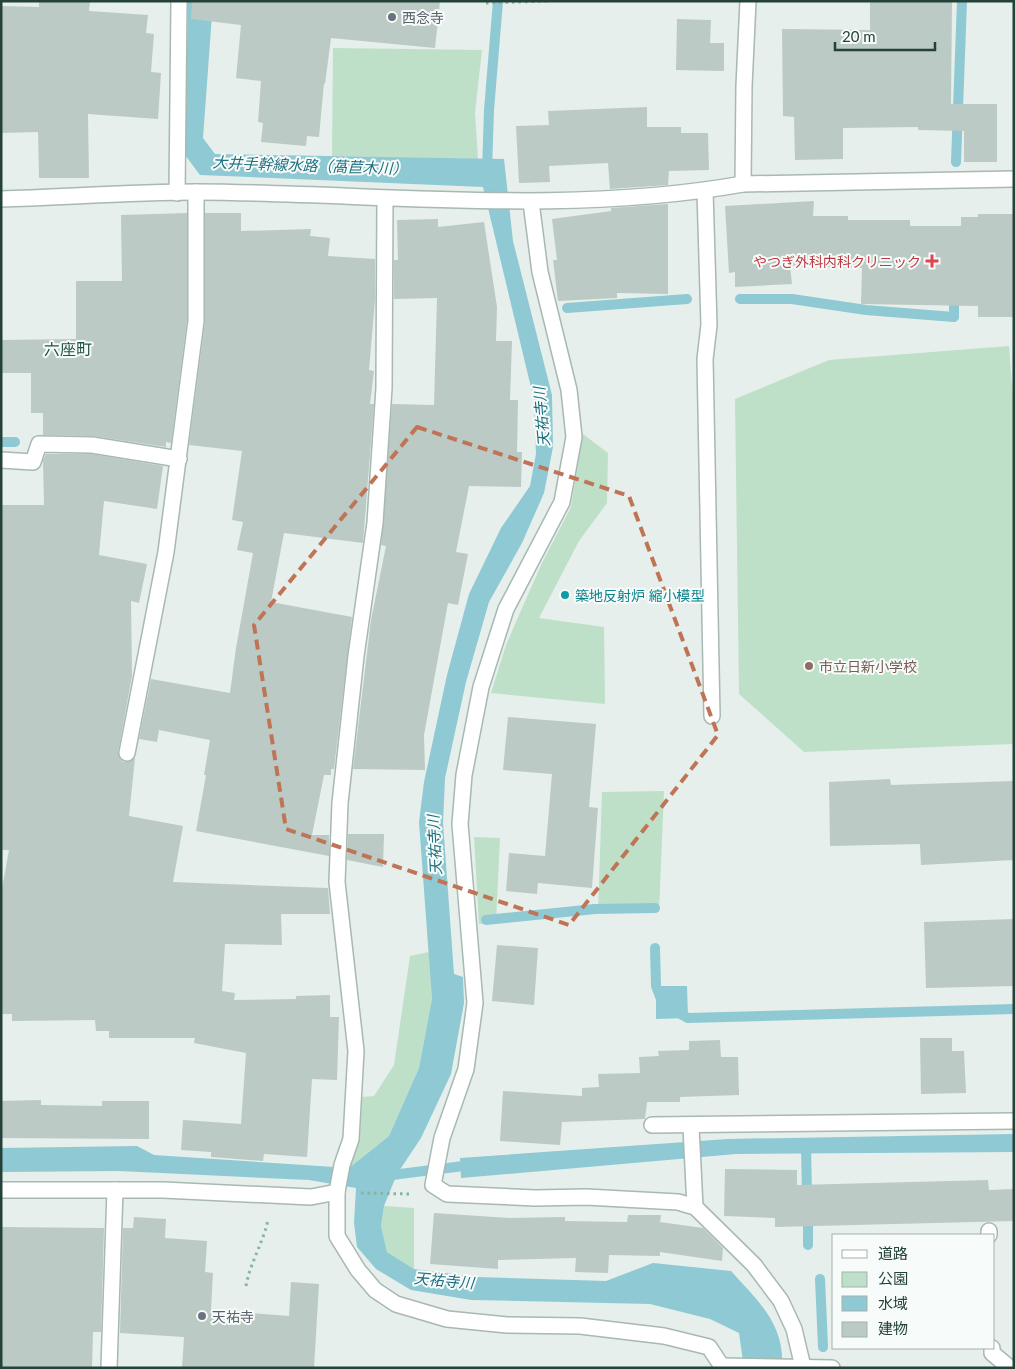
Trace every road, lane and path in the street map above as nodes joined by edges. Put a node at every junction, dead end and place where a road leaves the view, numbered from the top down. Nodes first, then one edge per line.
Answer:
1 (179, 1) edge
2 (547, 1) edge
3 (748, 1) edge
4 (510, 2) edge
5 (486, 3) dead end
6 (1014, 179) edge
7 (743, 184) junction
8 (705, 191) junction
9 (196, 192) junction
10 (177, 193) junction
11 (1, 198) edge
12 (385, 199) junction
13 (532, 202) junction
14 (179, 459) junction
15 (1, 460) edge
16 (712, 716) dead end
17 (127, 753) dead end
18 (1014, 1121) edge
19 (652, 1126) dead end
20 (692, 1127) junction
21 (1, 1190) edge
22 (115, 1190) junction
23 (338, 1192) junction
24 (358, 1193) dead end
25 (393, 1194) dead end
26 (273, 1195) junction
27 (695, 1207) junction
28 (246, 1286) dead end
29 (992, 1349) edge
30 (723, 1367) edge
31 (796, 1367) edge
32 (109, 1368) edge
33 (832, 1368) edge
34 (1010, 1368) edge

1 - 10 street
2 - 4 path
3 - 7 street
4 - 5 path
6 - 7 street
7 - 8 street
8 - 13 street
8 - 16 street
9 - 10 street
9 - 12 street
9 - 14 street
10 - 11 street
12 - 13 street
12 - 23 street
13 - 27 street
14 - 15 street
14 - 17 street
18 - 20 street
19 - 20 street
20 - 27 street
21 - 22 street
22 - 26 street
22 - 32 street
23 - 26 street
23 - 30 street
24 - 25 path
26 - 28 path
27 - 31 street
29 - 34 street
30 - 31 street
31 - 33 street

